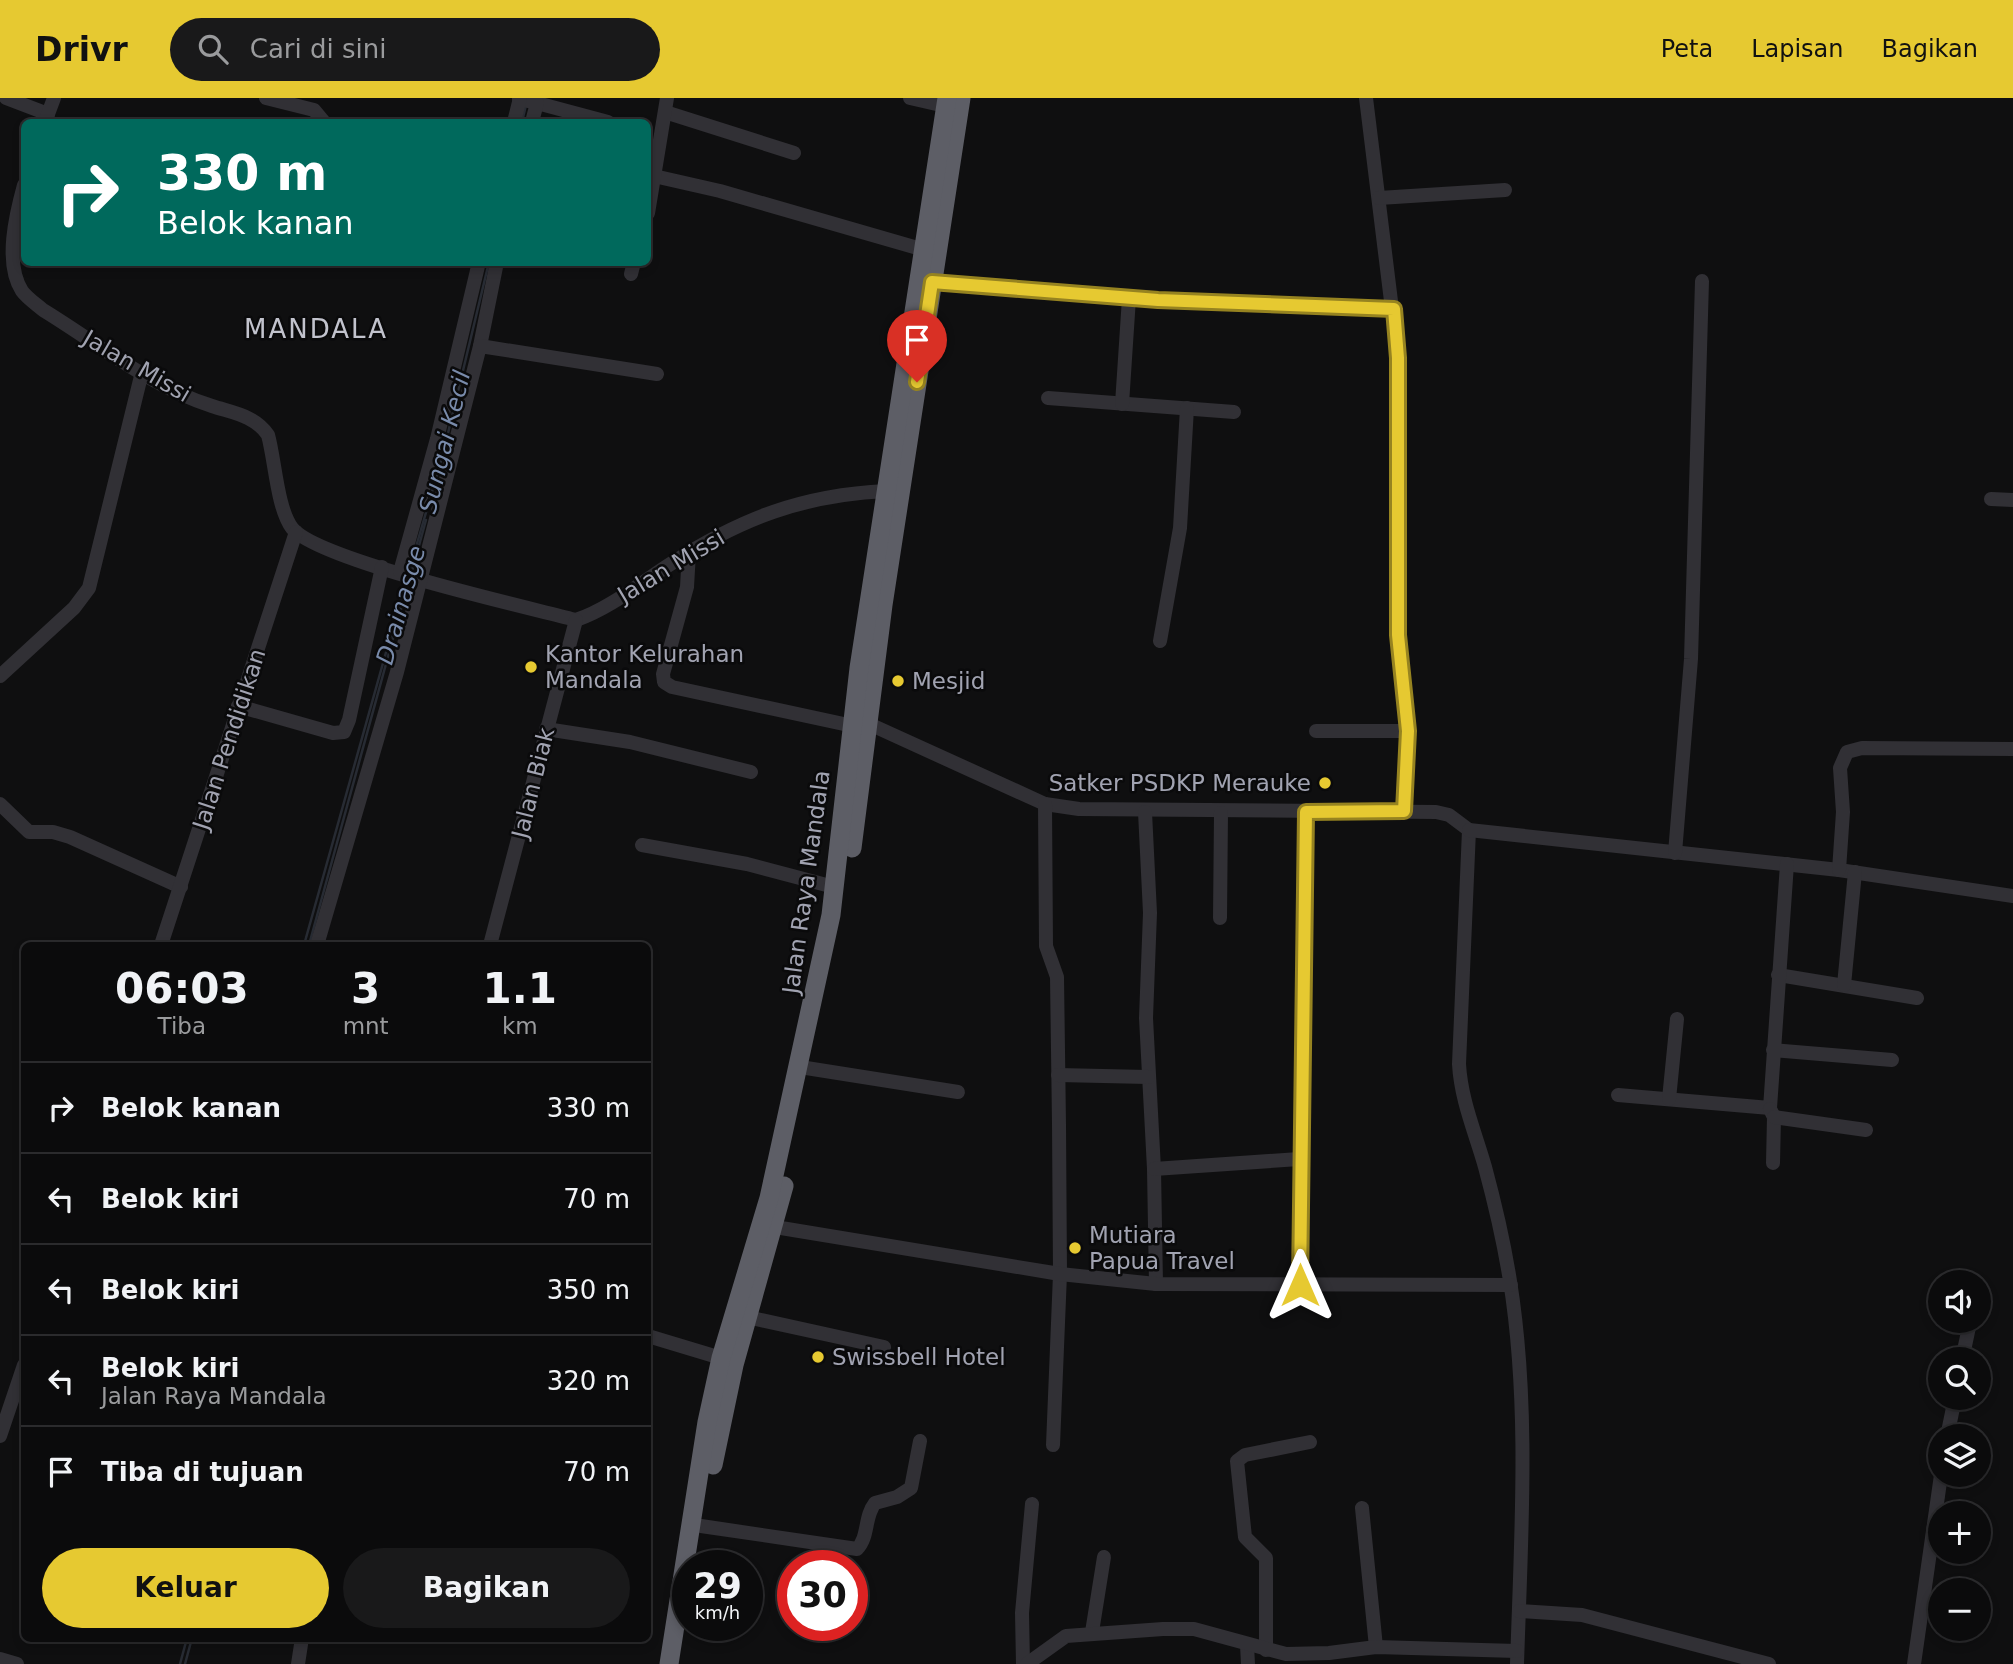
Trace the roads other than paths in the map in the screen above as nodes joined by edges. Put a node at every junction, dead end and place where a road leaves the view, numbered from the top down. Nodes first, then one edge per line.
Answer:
1 (6, 98) edge
2 (54, 98) edge
3 (266, 98) edge
4 (910, 98) edge
5 (1366, 98) edge
6 (528, 100) edge
7 (951, 101) edge
8 (666, 105) edge
9 (46, 118) edge
10 (322, 119) edge
11 (515, 119) edge
12 (531, 119) edge
13 (597, 119) edge
14 (654, 135) edge
15 (794, 153) dead end
16 (653, 176) junction
17 (1505, 190) dead end
18 (651, 191) edge
19 (21, 198) edge
20 (1379, 198) junction
21 (933, 227) junction
22 (921, 249) junction
23 (478, 266) edge
24 (496, 266) edge
25 (1702, 281) dead end
26 (932, 282) junction
27 (1129, 298) junction
28 (1394, 309) junction
29 (480, 346) junction
30 (142, 372) junction
31 (657, 374) dead end
32 (1048, 398) dead end
33 (1122, 404) junction
34 (1187, 408) junction
35 (1234, 412) dead end
36 (886, 491) junction
37 (1991, 499) dead end
38 (2013, 500) edge
39 (296, 532) junction
40 (689, 552) junction
41 (382, 567) junction
42 (411, 576) junction
43 (576, 620) junction
44 (1160, 641) dead end
45 (0, 676) edge
46 (238, 706) junction
47 (860, 724) junction
48 (546, 729) junction
49 (1316, 731) dead end
50 (1408, 731) junction
51 (2013, 749) edge
52 (751, 772) dead end
53 (0, 804) edge
54 (1045, 804) junction
55 (1404, 811) junction
56 (1145, 812) junction
57 (1306, 812) junction
58 (1221, 813) junction
59 (1469, 830) junction
60 (642, 845) dead end
61 (1675, 853) junction
62 (1787, 864) junction
63 (1839, 870) junction
64 (1855, 872) junction
65 (181, 887) junction
66 (834, 887) junction
67 (2013, 896) edge
68 (1220, 918) dead end
69 (163, 942) edge
70 (318, 942) edge
71 (491, 942) edge
72 (1778, 975) junction
73 (1844, 985) junction
74 (1917, 998) dead end
75 (1676, 1019) dead end
76 (1773, 1050) junction
77 (1892, 1060) dead end
78 (806, 1068) junction
79 (1058, 1075) junction
80 (1148, 1077) junction
81 (958, 1092) dead end
82 (1618, 1095) dead end
83 (1669, 1099) junction
84 (1772, 1113) junction
85 (1866, 1130) dead end
86 (1299, 1159) junction
87 (1773, 1163) dead end
88 (1154, 1170) junction
89 (775, 1227) junction
90 (1060, 1274) junction
91 (1156, 1284) junction
92 (1300, 1285) junction
93 (1511, 1285) junction
94 (747, 1317) junction
95 (651, 1337) edge
96 (884, 1348) dead end
97 (721, 1358) junction
98 (20, 1392) edge
99 (0, 1436) edge
100 (920, 1441) dead end
101 (1310, 1442) dead end
102 (1053, 1445) dead end
103 (1939, 1487) edge
104 (1032, 1504) dead end
105 (1362, 1507) dead end
106 (701, 1526) junction
107 (692, 1550) edge
108 (695, 1550) edge
109 (1104, 1557) dead end
110 (1519, 1611) junction
111 (1092, 1632) junction
112 (674, 1641) edge
113 (685, 1641) edge
114 (301, 1642) edge
115 (1247, 1645) junction
116 (1376, 1647) junction
117 (1266, 1650) junction
118 (1517, 1658) edge
119 (0, 1659) edge
120 (1751, 1661) edge
121 (17, 1664) edge
122 (298, 1664) edge
123 (669, 1664) edge
124 (682, 1664) edge
125 (1025, 1664) edge
126 (1248, 1664) edge
127 (1769, 1664) edge
128 (1914, 1664) edge

1 - 9 street
2 - 9 street
3 - 10 street
4 - 7 street
5 - 20 street
6 - 11 street
6 - 12 street
6 - 13 street
7 - 21 highway, Jalan Raya Mandala
8 - 14 street
8 - 15 street
14 - 16 street
16 - 18 street
16 - 22 street
17 - 20 street
19 - 30 street, Jalan Missi
20 - 28 street
21 - 22 highway, Jalan Raya Mandala
21 - 26 highway, Jalan Raya Mandala
22 - 36 highway, Jalan Raya Mandala
23 - 42 street
24 - 29 street
25 - 61 street
26 - 27 street
26 - 47 highway, Jalan Raya Mandala
27 - 28 street
27 - 33 street
28 - 50 street
29 - 31 street
29 - 42 street
30 - 39 street, Jalan Missi
30 - 45 street
32 - 33 street
33 - 34 street
34 - 35 street
34 - 44 street
36 - 40 street, Jalan Missi
36 - 47 highway, Jalan Raya Mandala
37 - 38 street
39 - 41 street
39 - 46 street, Jalan Pendidikan
40 - 43 street, Jalan Missi
40 - 47 street
41 - 42 street
41 - 46 street
42 - 43 street
42 - 70 street
43 - 48 street, Jalan Biak
46 - 65 street, Jalan Pendidikan
47 - 54 street
47 - 66 highway, Jalan Raya Mandala
47 - 78 highway, Jalan Raya Mandala
48 - 52 street
48 - 71 street, Jalan Biak
49 - 50 street
50 - 55 street
51 - 63 street
53 - 65 street
54 - 56 street
54 - 79 street
55 - 57 street
55 - 59 street
56 - 58 street
56 - 80 street
57 - 58 street
57 - 86 street
58 - 68 street
59 - 61 street
59 - 93 street
60 - 66 street
61 - 62 street
62 - 63 street
62 - 72 street
63 - 64 street
64 - 67 street
64 - 73 street
65 - 69 street, Jalan Pendidikan
66 - 78 highway, Jalan Raya Mandala
72 - 73 street
72 - 76 street
73 - 74 street
75 - 83 street
76 - 77 street
76 - 84 street
78 - 81 street
78 - 89 highway, Jalan Raya Mandala
78 - 97 highway, Jalan Raya Mandala
79 - 80 street
79 - 90 street
80 - 88 street
82 - 83 street
83 - 84 street
84 - 85 street
84 - 87 street
86 - 88 street
86 - 92 street
88 - 91 street
89 - 90 street
89 - 94 highway, Jalan Raya Mandala
90 - 91 street
90 - 102 street
91 - 92 street
92 - 93 street
93 - 110 street
94 - 96 street
94 - 106 highway, Jalan Raya Mandala
95 - 97 street
97 - 107 highway, Jalan Raya Mandala
98 - 99 street
100 - 106 street
101 - 117 street
103 - 128 street
104 - 125 street
105 - 116 street
106 - 108 highway, Jalan Raya Mandala
109 - 111 street
110 - 118 street
110 - 120 street
111 - 115 street
111 - 125 street
112 - 123 highway, Jalan Raya Mandala
113 - 124 highway
114 - 122 street
115 - 117 street
115 - 126 street
116 - 117 street
116 - 118 street
119 - 121 street
120 - 127 street

